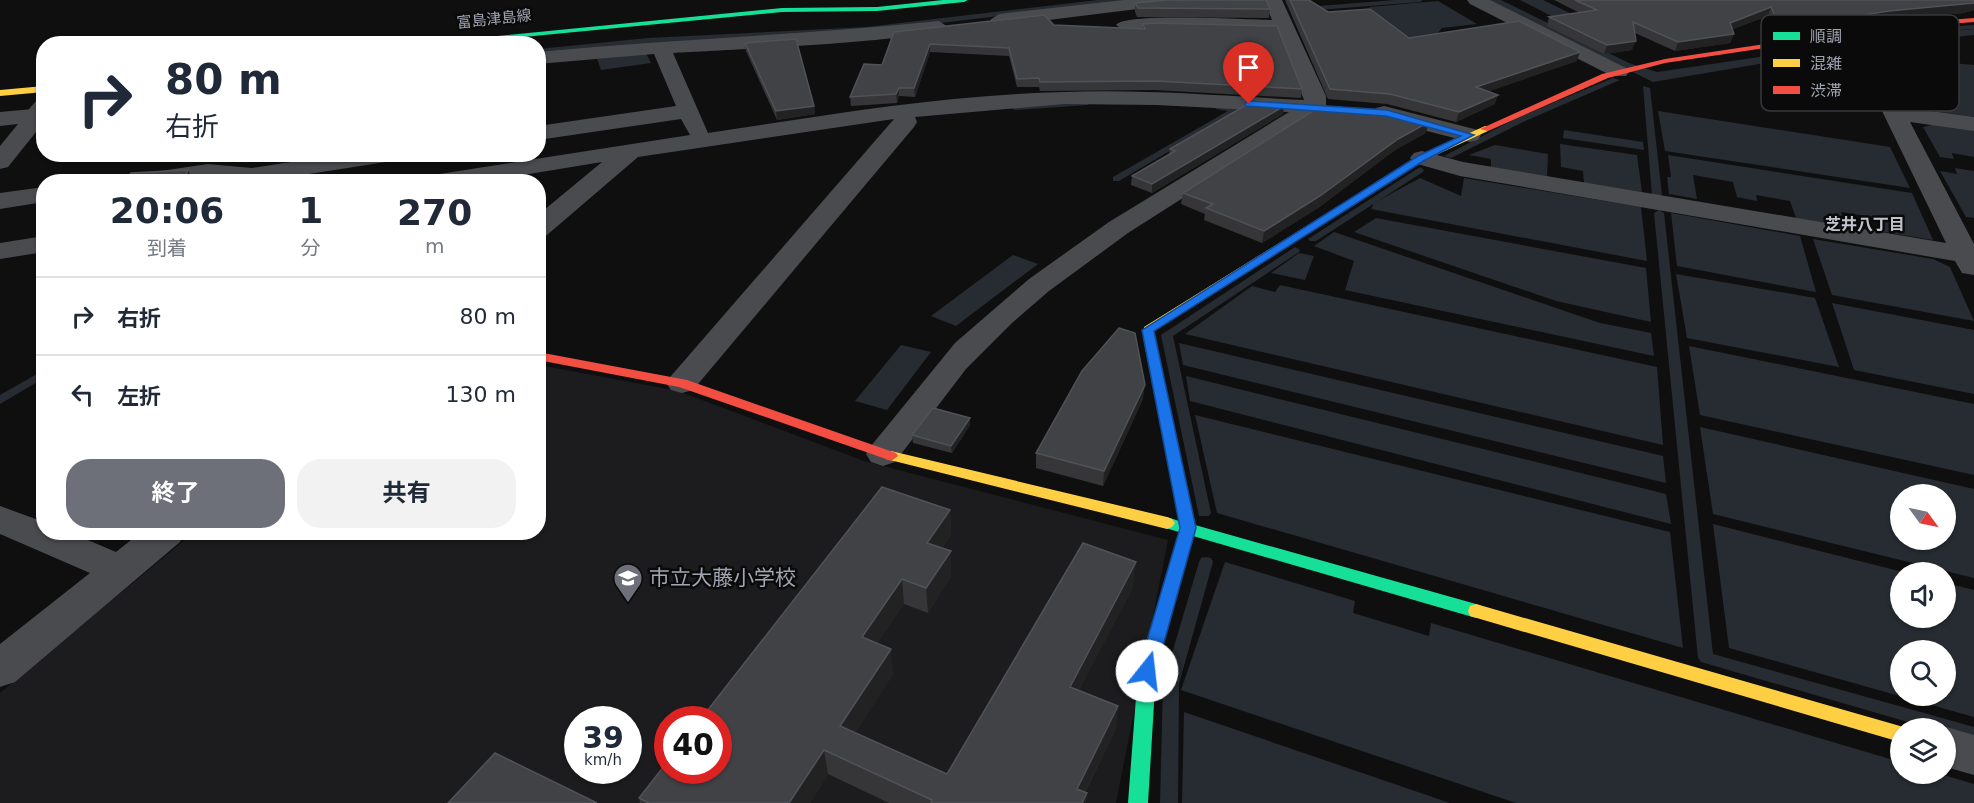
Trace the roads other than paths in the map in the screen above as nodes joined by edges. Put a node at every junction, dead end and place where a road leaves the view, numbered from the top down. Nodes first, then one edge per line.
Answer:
1 (964, 0) edge
2 (1170, 0) edge
3 (1273, 0) edge
4 (1476, 0) edge
5 (1507, 0) edge
6 (1974, 20) edge
7 (1959, 21) edge
8 (983, 22) edge
9 (959, 25) edge
10 (1282, 26) junction
11 (1110, 27) edge
12 (505, 36) edge
13 (660, 46) junction
14 (1761, 48) edge
15 (546, 57) edge
16 (1642, 65) junction
17 (1619, 72) junction
18 (36, 90) edge
19 (0, 93) edge
20 (1324, 108) junction
21 (689, 111) junction
22 (902, 111) junction
23 (1366, 111) edge
24 (1894, 113) joint
25 (36, 114) edge
26 (0, 119) edge
27 (36, 119) edge
28 (1974, 124) edge
29 (546, 132) edge
30 (1470, 135) junction
31 (703, 141) junction
32 (633, 149) junction
33 (1422, 158) junction
34 (0, 162) edge
35 (339, 162) edge
36 (188, 174) edge
37 (227, 174) edge
38 (259, 174) edge
39 (481, 174) edge
40 (36, 195) edge
41 (0, 201) edge
42 (546, 222) edge
43 (36, 245) edge
44 (0, 250) edge
45 (1969, 263) edge
46 (546, 358) edge
47 (682, 384) junction
48 (883, 454) junction
49 (0, 519) edge
50 (1188, 528) junction
51 (36, 534) edge
52 (49, 540) edge
53 (157, 540) edge
54 (120, 570) junction
55 (0, 669) edge
56 (1890, 731) edge
57 (1956, 750) edge
58 (1974, 755) edge
59 (1138, 803) edge

1 - 12 street, 富島津島線
2 - 8 street
3 - 10 street
4 - 17 street
5 - 16 street
6 - 7 street
9 - 13 street
10 - 11 street
10 - 20 street
13 - 15 street
13 - 21 street
14 - 16 street
16 - 17 street
17 - 30 street
18 - 19 street
20 - 22 street
20 - 48 street
21 - 29 street
21 - 31 street
22 - 31 street
22 - 47 street
23 - 30 street
24 - 28 street
24 - 45 street
25 - 26 street
27 - 34 street
30 - 33 street
31 - 32 street
32 - 39 street
32 - 42 street
33 - 45 street
33 - 50 street
35 - 38 street
36 - 37 street
40 - 41 street
43 - 44 street
46 - 47 street
47 - 48 street
48 - 50 street
49 - 51 street
50 - 56 street
50 - 59 street
52 - 54 street
53 - 54 street
54 - 55 street
57 - 58 street

